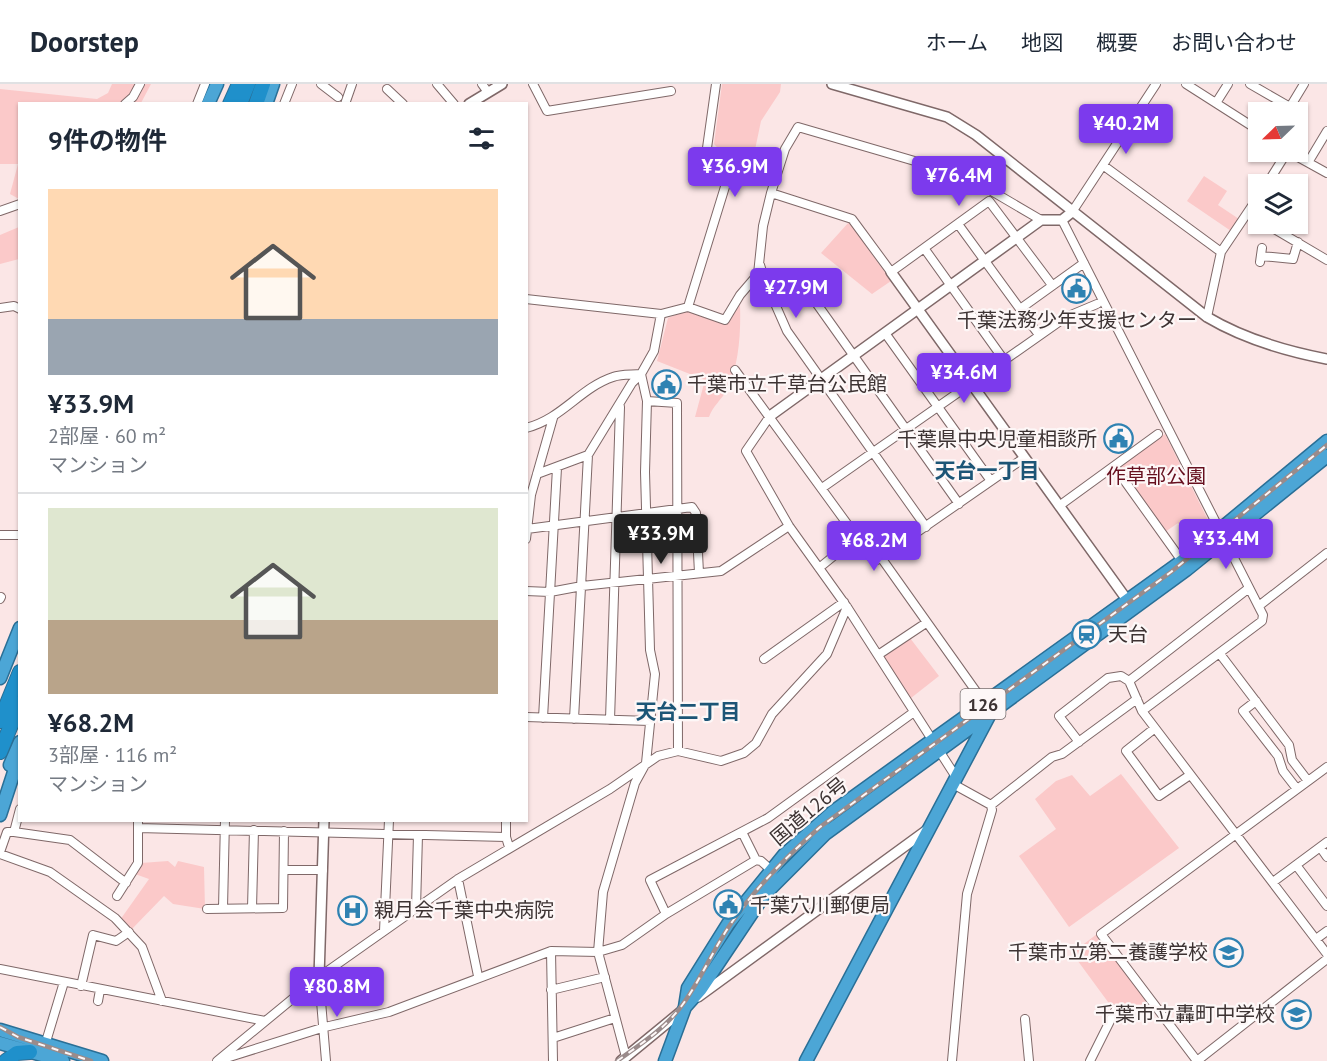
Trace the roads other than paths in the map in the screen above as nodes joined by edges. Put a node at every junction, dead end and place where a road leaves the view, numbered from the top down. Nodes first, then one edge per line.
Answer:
1 (140, 84) edge
2 (205, 84) edge
3 (217, 84) edge
4 (239, 84) edge
5 (248, 84) edge
6 (263, 84) edge
7 (273, 84) edge
8 (292, 84) edge
9 (321, 84) edge
10 (352, 84) edge
11 (436, 84) edge
12 (502, 84) edge
13 (533, 84) edge
14 (716, 84) edge
15 (832, 84) edge
16 (1156, 84) edge
17 (1186, 84) edge
18 (1228, 84) edge
19 (1250, 84) edge
20 (1304, 84) edge
21 (485, 87) edge
22 (387, 89) dead end
23 (670, 91) dead end
24 (338, 97) dead end
25 (128, 102) edge
26 (197, 102) edge
27 (209, 102) edge
28 (231, 102) edge
29 (241, 102) edge
30 (257, 102) edge
31 (267, 102) edge
32 (286, 102) edge
33 (346, 102) edge
34 (401, 102) edge
35 (452, 102) edge
36 (473, 102) edge
37 (1276, 102) edge
38 (1293, 102) edge
39 (1216, 104) junction
40 (1248, 124) edge
41 (1327, 131) edge
42 (1309, 161) joint
43 (1104, 166) junction
44 (1327, 173) edge
45 (771, 193) junction
46 (18, 205) edge
47 (0, 211) edge
48 (1072, 212) junction
49 (1248, 214) edge
50 (1041, 220) junction
51 (1062, 220) junction
52 (958, 224) junction
53 (1284, 234) edge
54 (1017, 238) junction
55 (1298, 242) junction
56 (924, 248) junction
57 (1221, 252) junction
58 (1261, 255) dead end
59 (986, 260) junction
60 (1327, 260) edge
61 (1084, 263) junction
62 (760, 265) junction
63 (891, 272) junction
64 (951, 285) junction
65 (1052, 285) junction
66 (788, 286) dead end
67 (528, 299) edge
68 (1097, 304) dead end
69 (688, 307) junction
70 (0, 308) edge
71 (18, 308) edge
72 (917, 309) junction
73 (1020, 309) junction
74 (661, 314) junction
75 (1207, 317) junction
76 (885, 333) junction
77 (1039, 335) junction
78 (854, 355) junction
79 (1327, 359) edge
80 (1004, 360) junction
81 (735, 370) dead end
82 (641, 374) junction
83 (821, 379) junction
84 (970, 384) junction
85 (647, 401) junction
86 (620, 405) junction
87 (938, 406) junction
88 (770, 416) junction
89 (553, 418) junction
90 (528, 427) edge
91 (906, 429) junction
92 (1158, 434) dead end
93 (1327, 441) edge
94 (873, 452) junction
95 (588, 455) junction
96 (1327, 456) edge
97 (1024, 458) junction
98 (1114, 466) junction
99 (557, 468) junction
100 (537, 474) junction
101 (991, 481) junction
102 (822, 488) junction
103 (959, 504) junction
104 (1059, 506) junction
105 (677, 509) junction
106 (647, 513) junction
107 (616, 517) junction
108 (528, 520) edge
109 (586, 521) junction
110 (555, 526) junction
111 (789, 526) junction
112 (926, 527) junction
113 (528, 529) edge
114 (0, 535) edge
115 (18, 535) edge
116 (1222, 536) junction
117 (857, 537) junction
118 (1327, 553) edge
119 (882, 559) junction
120 (1182, 561) junction
121 (819, 568) junction
122 (699, 573) junction
123 (678, 576) junction
124 (648, 578) junction
125 (613, 582) junction
126 (582, 586) junction
127 (1249, 588) junction
128 (528, 591) edge
129 (550, 592) junction
130 (1129, 604) junction
131 (845, 605) junction
132 (1260, 605) junction
133 (926, 623) junction
134 (18, 633) edge
135 (1220, 654) junction
136 (878, 655) junction
137 (764, 659) dead end
138 (18, 677) edge
139 (0, 678) edge
140 (1129, 681) junction
141 (1137, 699) junction
142 (1256, 701) junction
143 (988, 707) junction
144 (18, 711) edge
145 (1142, 711) junction
146 (914, 712) junction
147 (528, 717) edge
148 (543, 717) junction
149 (574, 719) junction
150 (610, 720) junction
151 (0, 721) edge
152 (650, 721) junction
153 (1155, 728) junction
154 (1078, 742) junction
155 (18, 744) edge
156 (935, 745) junction
157 (678, 751) junction
158 (6, 756) edge
159 (646, 763) junction
160 (1327, 767) edge
161 (1190, 775) junction
162 (954, 780) junction
163 (1308, 781) junction
164 (1297, 789) junction
165 (0, 791) edge
166 (991, 805) junction
167 (0, 814) edge
168 (18, 817) edge
169 (225, 822) edge
170 (324, 822) edge
171 (389, 822) edge
172 (506, 822) edge
173 (138, 824) edge
174 (196, 825) edge
175 (931, 827) junction
176 (225, 830) junction
177 (254, 831) junction
178 (284, 831) junction
179 (14, 832) junction
180 (324, 832) junction
181 (388, 834) junction
182 (418, 834) junction
183 (743, 834) junction
184 (1236, 834) junction
185 (506, 837) junction
186 (1327, 842) edge
187 (509, 848) junction
188 (1320, 848) junction
189 (0, 853) edge
190 (1327, 857) edge
191 (756, 860) junction
192 (1296, 865) junction
193 (284, 870) junction
194 (322, 870) junction
195 (771, 870) junction
196 (458, 879) junction
197 (1273, 882) junction
198 (126, 883) junction
199 (117, 896) dead end
200 (1327, 906) edge
201 (223, 908) junction
202 (252, 908) junction
203 (207, 909) dead end
204 (416, 909) junction
205 (666, 914) junction
206 (384, 931) junction
207 (1327, 931) edge
208 (129, 932) junction
209 (1316, 939) junction
210 (551, 951) junction
211 (598, 952) junction
212 (1327, 954) edge
213 (1327, 959) edge
214 (0, 969) edge
215 (478, 976) junction
216 (320, 977) junction
217 (604, 977) junction
218 (64, 982) junction
219 (81, 986) junction
220 (100, 990) junction
221 (551, 990) junction
222 (98, 1001) dead end
223 (162, 1001) junction
224 (685, 1007) junction
225 (1116, 1009) dead end
226 (615, 1018) junction
227 (1025, 1019) dead end
228 (265, 1021) junction
229 (325, 1027) junction
230 (0, 1030) edge
231 (553, 1038) junction
232 (0, 1043) edge
233 (40, 1053) edge
234 (624, 1059) edge
235 (218, 1060) edge
236 (6, 1061) edge
237 (63, 1061) edge
238 (102, 1061) edge
239 (326, 1061) edge
240 (554, 1061) edge
241 (665, 1061) edge
242 (806, 1061) edge
243 (952, 1061) edge
244 (1029, 1061) edge
245 (1090, 1061) edge
246 (1197, 1061) edge

1 - 25 street
2 - 26 street
3 - 27 highway
4 - 28 highway
5 - 29 highway
6 - 30 highway
7 - 31 highway
8 - 32 street
9 - 24 street
10 - 33 street
11 - 35 street
12 - 21 street
13 - 23 street
14 - 69 street
15 - 48 street
16 - 43 street
17 - 39 street
18 - 39 street
19 - 37 street
20 - 38 street
21 - 36 street
22 - 34 street
39 - 40 street
41 - 42 street
42 - 44 street
43 - 48 street
43 - 57 street
45 - 50 street
45 - 62 street
45 - 63 street
46 - 47 street
48 - 51 street
48 - 75 street
49 - 57 street
50 - 51 street
50 - 54 street
51 - 61 street
52 - 54 street
52 - 56 street
52 - 59 street
53 - 55 street
54 - 59 street
54 - 65 street
55 - 58 street
55 - 60 street
56 - 63 street
56 - 64 street
57 - 75 street
59 - 64 street
59 - 73 street
61 - 65 street
61 - 116 street
62 - 69 street
62 - 83 street
63 - 72 street
64 - 72 street
64 - 80 street
65 - 73 street
66 - 78 street
67 - 74 street
68 - 77 street
69 - 74 street
70 - 71 street
72 - 76 street
72 - 84 street
73 - 77 street
74 - 82 street
75 - 79 street
76 - 78 street
76 - 87 street
77 - 80 street
78 - 83 street
78 - 91 street
80 - 84 street
81 - 88 street
82 - 85 street
82 - 86 street
82 - 89 street
83 - 88 street
83 - 94 street
84 - 87 street
84 - 97 street
85 - 105 street
85 - 106 street
86 - 95 street
86 - 107 street
87 - 91 street
87 - 101 street
88 - 102 street
88 - 111 street
89 - 90 street
89 - 100 street
91 - 94 street
91 - 103 street
92 - 98 street
93 - 116 highway, 国道126号 / 126
94 - 102 street
94 - 112 street
95 - 99 street
95 - 109 street
96 - 116 highway, 国道126号 / 126
97 - 101 street
97 - 104 street
98 - 104 street
98 - 120 street
99 - 100 street
99 - 110 street
100 - 108 street
101 - 103 street
102 - 117 street
103 - 112 street
104 - 130 street
105 - 106 street
105 - 122 street
105 - 123 street
106 - 107 street
106 - 124 street
107 - 109 street
107 - 125 street
109 - 110 street
109 - 126 street
110 - 113 street
110 - 129 street
111 - 121 street
111 - 122 street
112 - 119 street
114 - 115 street
116 - 120 highway, 国道126号 / 126
116 - 127 street
116 - 130 highway, 国道126号 / 126
117 - 119 street
117 - 121 street
118 - 132 street
119 - 133 street
120 - 130 highway, 国道126号 / 126
121 - 131 street
122 - 123 street
123 - 124 street
123 - 157 street
124 - 125 street
124 - 152 street
125 - 126 street
125 - 150 street
126 - 129 street
126 - 149 street
127 - 132 street
127 - 140 street
128 - 129 street
129 - 148 street
130 - 143 highway, 国道126号 / 126
130 - 143 highway, 国道126号 / 126
131 - 136 street
131 - 137 street
131 - 157 street
132 - 135 street
133 - 136 street
133 - 143 street
134 - 139 highway
135 - 142 street
135 - 145 street
136 - 146 street
138 - 151 highway
140 - 141 street
140 - 154 street
141 - 145 street
141 - 154 street
142 - 163 street
142 - 164 street
143 - 156 highway, 国道126号 / 126
143 - 162 highway, 国道126号 / 126
144 - 158 highway
145 - 153 street
146 - 156 street
146 - 183 street
147 - 148 street
148 - 149 street
149 - 150 street
150 - 152 street
152 - 159 street
153 - 161 street
153 - 161 street
154 - 166 street
155 - 158 highway
156 - 162 street
156 - 195 highway, 国道126号 / 126
156 - 224 highway, 国道126号 / 126
157 - 159 street
158 - 165 highway
158 - 167 highway
159 - 187 street
159 - 211 street
160 - 163 street
161 - 184 street
162 - 166 street
162 - 175 highway, 国道126号 / 126
163 - 164 street
164 - 184 street
166 - 243 street
168 - 179 street
169 - 176 street
170 - 180 street
171 - 181 street
172 - 185 street
173 - 174 street
173 - 198 street
174 - 176 street
175 - 224 street
175 - 242 highway, 国道126号 / 126
176 - 177 street
176 - 201 street
177 - 178 street
177 - 202 street
178 - 180 street
178 - 193 street
179 - 189 street
179 - 198 street
180 - 181 street
180 - 194 street
181 - 182 street
181 - 206 street
182 - 185 street
182 - 204 street
183 - 191 street
183 - 205 street
184 - 197 street
184 - 246 street
185 - 187 street
186 - 188 street
187 - 196 street
188 - 190 street
188 - 192 street
189 - 208 street
191 - 195 street
191 - 205 street
192 - 197 street
192 - 200 street
193 - 194 street
193 - 202 street
194 - 216 street
195 - 224 highway, 国道126号 / 126
196 - 204 street
196 - 215 street
197 - 209 street
198 - 199 street
201 - 202 street
201 - 203 street
204 - 206 street
205 - 211 street
206 - 216 street
207 - 209 street
208 - 219 street
208 - 223 street
209 - 212 street
210 - 211 street
210 - 215 street
210 - 221 street
211 - 217 street
213 - 246 street
214 - 218 street
215 - 229 street
216 - 228 street
216 - 229 street
217 - 221 street
217 - 226 street
218 - 219 street
218 - 233 street
219 - 220 street
220 - 222 street
220 - 223 street
221 - 231 street
223 - 228 street
224 - 234 street
224 - 241 highway, 国道126号 / 126
225 - 245 street
226 - 231 street
226 - 234 street
227 - 244 street
228 - 235 street
229 - 235 street
229 - 239 street
230 - 233 highway
231 - 240 street
232 - 233 highway
233 - 236 highway
233 - 237 highway
233 - 238 highway

